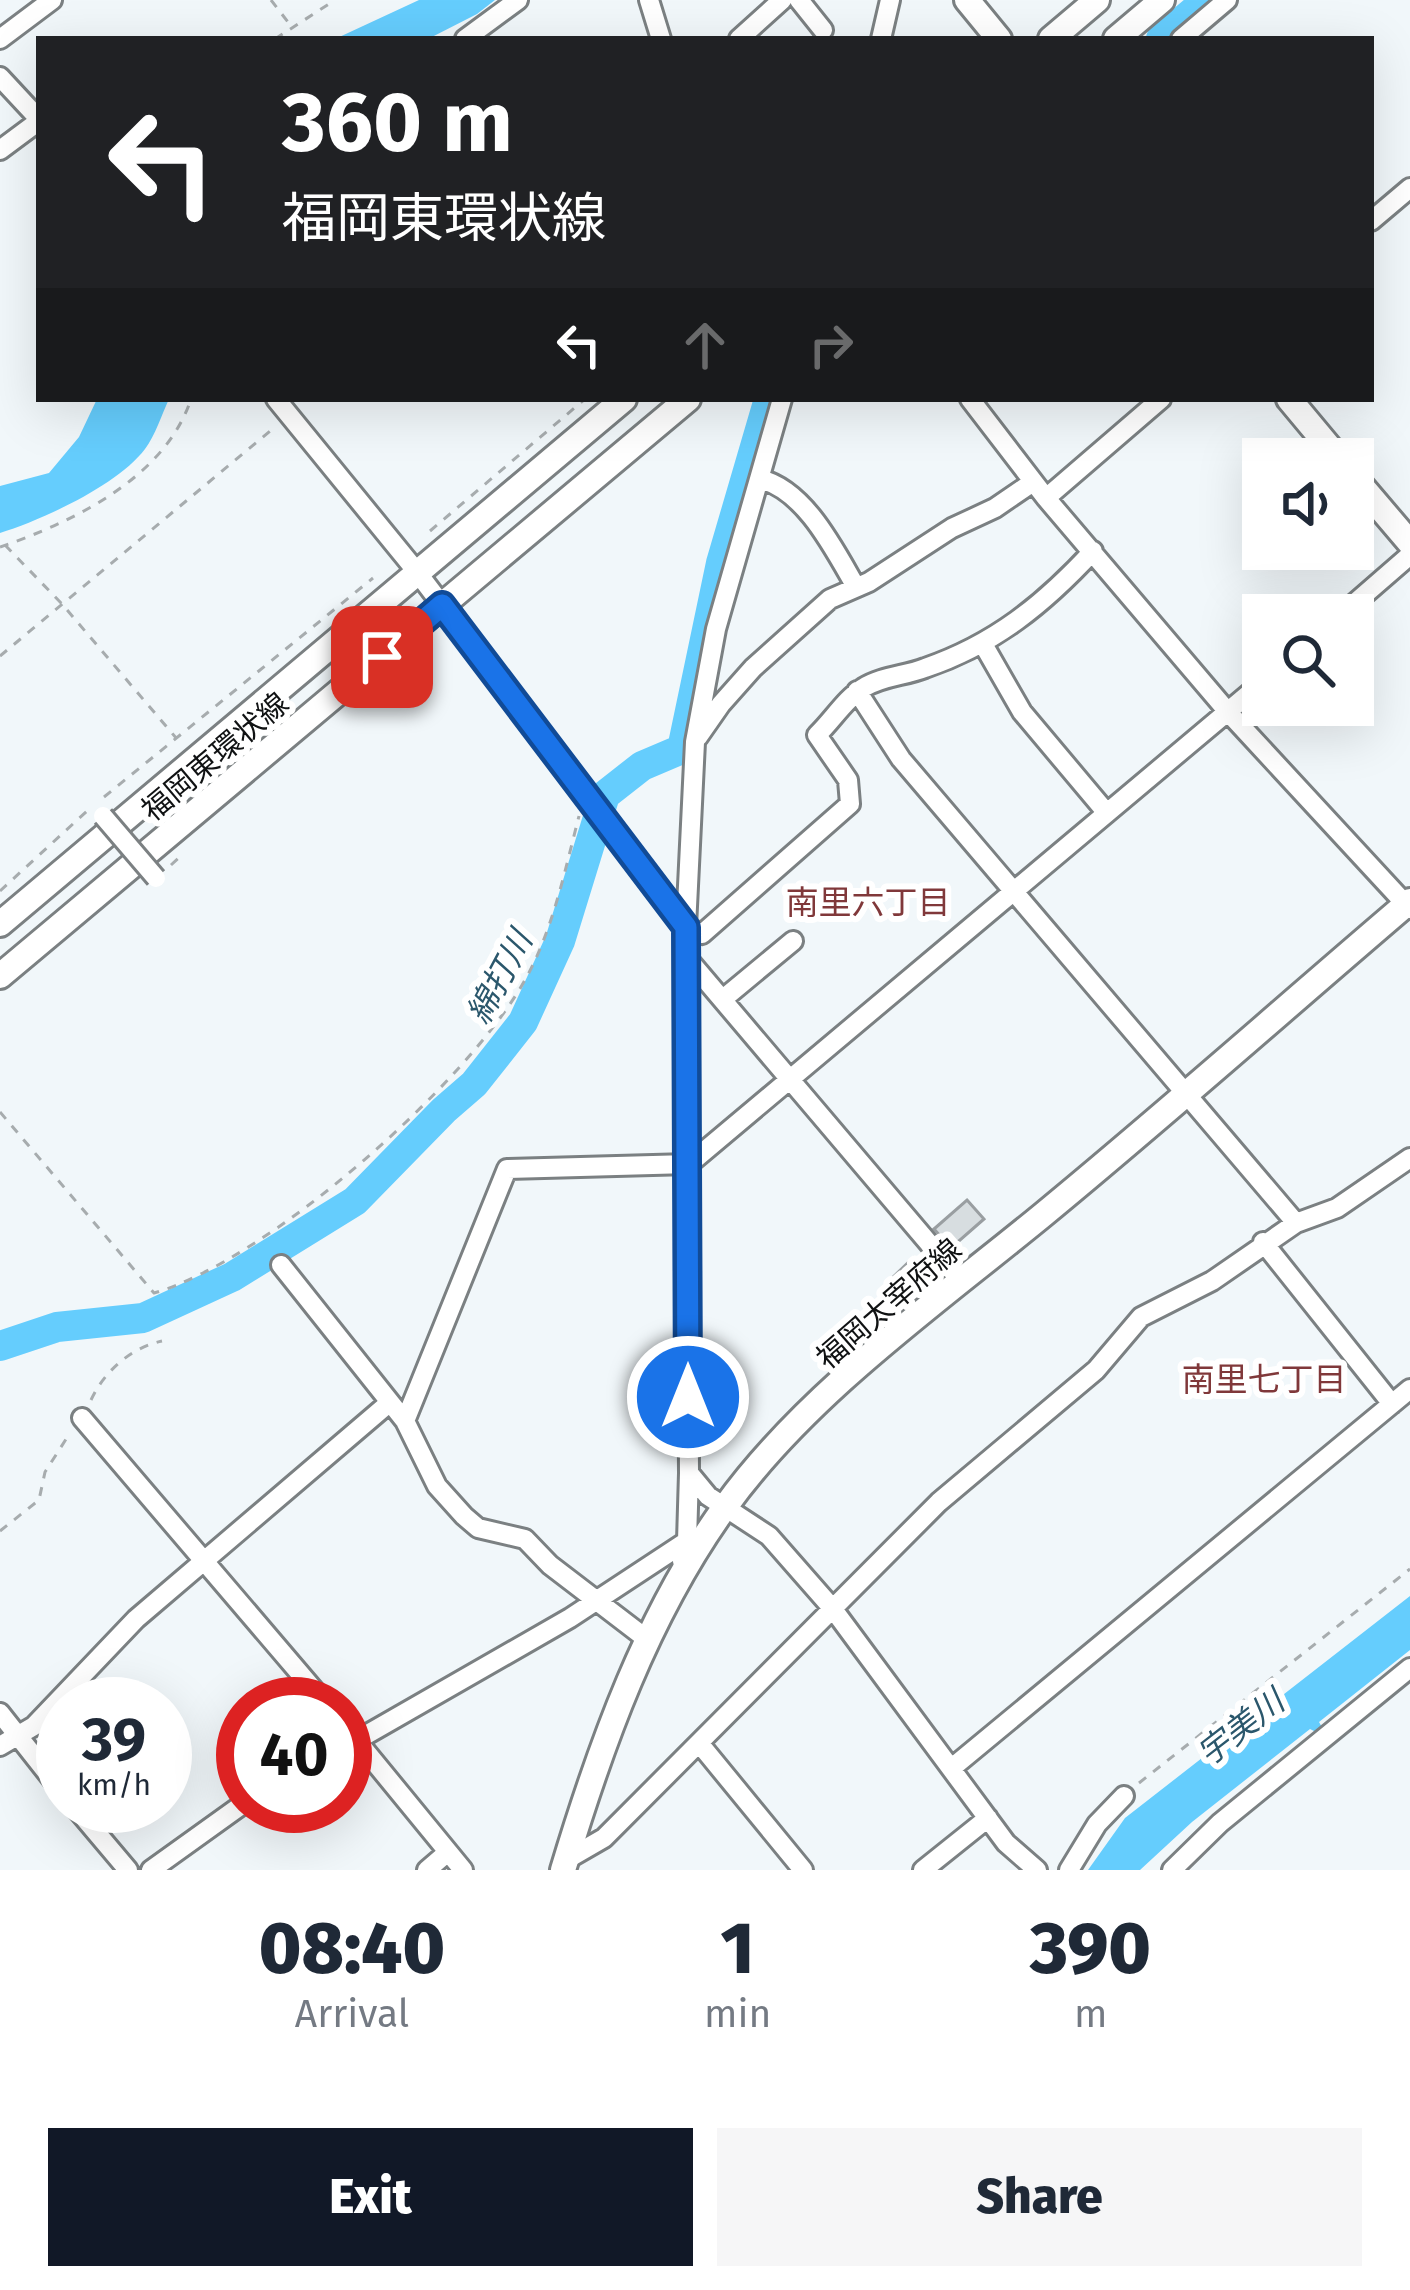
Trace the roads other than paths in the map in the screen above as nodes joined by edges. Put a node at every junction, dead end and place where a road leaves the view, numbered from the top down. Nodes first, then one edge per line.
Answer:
1 (52, 0) edge
2 (518, 0) edge
3 (650, 0) edge
4 (782, 0) edge
5 (799, 0) edge
6 (890, 0) edge
7 (967, 0) edge
8 (1097, 0) edge
9 (1162, 0) edge
10 (1227, 0) edge
11 (823, 31) dead end
12 (469, 36) edge
13 (660, 36) edge
14 (742, 36) edge
15 (881, 36) edge
16 (997, 36) edge
17 (1055, 36) edge
18 (1120, 36) edge
19 (1185, 36) edge
20 (0, 39) edge
21 (0, 77) edge
22 (36, 117) edge
23 (36, 122) edge
24 (0, 150) edge
25 (1410, 188) edge
26 (1374, 218) edge
27 (278, 402) edge
28 (620, 402) edge
29 (684, 402) edge
30 (781, 402) edge
31 (972, 402) edge
32 (1158, 402) edge
33 (1291, 402) edge
34 (1321, 438) edge
35 (760, 479) junction
36 (1033, 482) junction
37 (1046, 498) junction
38 (1374, 501) edge
39 (1410, 543) edge
40 (1093, 550) junction
41 (1410, 555) edge
42 (417, 572) junction
43 (856, 587) junction
44 (1365, 594) edge
45 (442, 605) junction
46 (982, 644) junction
47 (857, 691) junction
48 (1242, 700) edge
49 (1228, 712) junction
50 (695, 742) junction
51 (1106, 812) junction
52 (103, 816) dead end
53 (156, 878) dead end
54 (1012, 892) junction
55 (1409, 905) edge
56 (0, 924) edge
57 (686, 927) junction
58 (793, 941) dead end
59 (687, 958) junction
60 (0, 976) edge
61 (723, 999) junction
62 (791, 1077) junction
63 (1186, 1091) junction
64 (1410, 1158) edge
65 (689, 1164) junction
66 (1296, 1223) junction
67 (1263, 1242) junction
68 (281, 1265) dead end
69 (960, 1280) junction
70 (1410, 1389) edge
71 (389, 1403) junction
72 (1392, 1404) junction
73 (82, 1418) dead end
74 (405, 1421) junction
75 (689, 1473) junction
76 (724, 1508) junction
77 (687, 1541) junction
78 (202, 1563) junction
79 (678, 1578) junction
80 (595, 1600) junction
81 (833, 1609) junction
82 (648, 1640) junction
83 (1410, 1668) edge
84 (302, 1677) edge
85 (0, 1713) edge
86 (372, 1725) edge
87 (9, 1741) edge
88 (699, 1743) junction
89 (372, 1764) edge
90 (36, 1767) edge
91 (953, 1767) junction
92 (1124, 1796) road end
93 (988, 1818) junction
94 (216, 1823) edge
95 (97, 1833) edge
96 (448, 1852) junction
97 (564, 1865) edge
98 (128, 1870) edge
99 (151, 1870) edge
100 (427, 1870) edge
101 (463, 1870) edge
102 (803, 1870) edge
103 (923, 1870) edge
104 (1036, 1870) edge
105 (1069, 1870) edge
106 (1172, 1870) edge

1 - 20 street
2 - 12 street
3 - 13 street
4 - 14 street
5 - 11 street
6 - 15 street
7 - 16 main road
8 - 17 main road
9 - 18 main road
10 - 19 street
21 - 22 street
23 - 24 street
25 - 26 street
27 - 42 street
28 - 42 main road, 福岡東環状線
29 - 45 main road, 福岡東環状線
30 - 35 street
31 - 36 street
32 - 37 street
33 - 34 main road
35 - 43 street
35 - 50 street
36 - 37 street
36 - 43 street
37 - 40 street
38 - 39 main road
40 - 46 street
40 - 49 street
41 - 44 street
42 - 45 street
42 - 56 main road, 福岡東環状線
43 - 50 street
45 - 57 street
45 - 60 main road, 福岡東環状線
46 - 47 street
46 - 51 street
47 - 54 street
47 - 57 street
48 - 49 street
49 - 51 street
49 - 55 street
50 - 57 street
51 - 54 street
52 - 53 street, bridge
54 - 62 street
54 - 63 street
55 - 63 main road, 福岡太宰府線
57 - 59 street
58 - 61 street
59 - 61 street
59 - 65 street
61 - 62 street
62 - 65 street
62 - 69 street
63 - 66 street
63 - 69 main road, 福岡太宰府線
64 - 66 street
65 - 74 street
65 - 75 street
66 - 67 street
67 - 72 street
67 - 81 street
68 - 71 street
69 - 76 main road, 福岡太宰府線
70 - 72 street
71 - 74 street
71 - 78 street
72 - 91 street
73 - 78 street
74 - 80 street
75 - 76 street
75 - 77 street
76 - 79 main road, 福岡太宰府線
76 - 81 street
77 - 79 street
77 - 80 street
78 - 84 street
78 - 87 street
79 - 82 main road, 福岡太宰府線
80 - 82 street
80 - 86 street
81 - 88 street
81 - 91 street
82 - 97 main road, 福岡太宰府線
83 - 106 street
85 - 87 street
87 - 90 street
88 - 97 street
88 - 102 street
89 - 96 street
91 - 93 street
92 - 105 street
93 - 103 street
93 - 104 street
94 - 99 street
95 - 98 street
96 - 100 street
96 - 101 street

